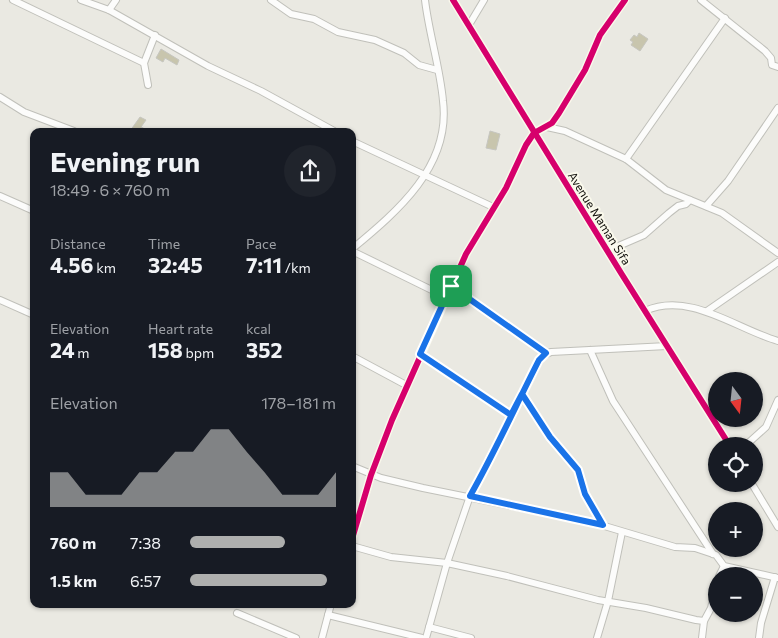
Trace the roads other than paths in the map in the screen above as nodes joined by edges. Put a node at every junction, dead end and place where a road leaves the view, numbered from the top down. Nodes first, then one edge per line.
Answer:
1 (13, 0) edge
2 (81, 0) edge
3 (116, 0) edge
4 (271, 0) edge
5 (425, 0) edge
6 (454, 0) edge
7 (484, 0) edge
8 (625, 0) edge
9 (701, 0) edge
10 (109, 10) junction
11 (725, 18) junction
12 (469, 25) junction
13 (154, 35) junction
14 (144, 63) junction
15 (778, 67) edge
16 (437, 70) junction
17 (148, 85) dead end
18 (0, 96) edge
19 (778, 108) edge
20 (547, 127) junction
21 (66, 128) edge
22 (329, 128) edge
23 (534, 133) junction
24 (356, 143) edge
25 (626, 159) junction
26 (426, 175) junction
27 (0, 196) edge
28 (690, 200) junction
29 (706, 206) junction
30 (493, 207) junction
31 (30, 209) edge
32 (356, 246) edge
33 (607, 251) junction
34 (356, 252) edge
35 (778, 252) edge
36 (778, 262) edge
37 (451, 286) junction
38 (446, 297) junction
39 (0, 300) edge
40 (645, 311) junction
41 (707, 311) junction
42 (30, 313) edge
43 (778, 341) edge
44 (667, 346) junction
45 (590, 350) junction
46 (546, 353) junction
47 (420, 354) junction
48 (356, 358) edge
49 (406, 385) junction
50 (522, 394) junction
51 (778, 400) edge
52 (511, 415) junction
53 (724, 437) edge
54 (754, 437) edge
55 (356, 468) edge
56 (371, 475) junction
57 (757, 492) edge
58 (470, 496) junction
59 (603, 525) junction
60 (356, 526) edge
61 (778, 527) edge
62 (622, 532) junction
63 (708, 546) edge
64 (356, 547) edge
65 (708, 552) edge
66 (716, 557) edge
67 (447, 563) junction
68 (724, 566) joint
69 (777, 578) edge
70 (608, 601) junction
71 (330, 608) edge
72 (237, 613) dead end
73 (708, 614) edge
74 (328, 616) junction
75 (704, 621) junction
76 (429, 627) junction
77 (296, 638) edge
78 (322, 638) edge
79 (422, 638) edge
80 (426, 638) edge
81 (471, 638) edge
82 (597, 638) edge
83 (702, 638) edge
84 (759, 638) edge

1 - 14 street
2 - 10 street
3 - 10 street
4 - 16 street
5 - 16 street
6 - 12 street, Avenue Maman Sifa
7 - 12 street
8 - 20 street
9 - 11 street
10 - 13 street
11 - 15 street
11 - 25 street
12 - 23 street, Avenue Maman Sifa
13 - 14 street
13 - 22 street
14 - 17 street
16 - 26 street
18 - 21 street
19 - 29 street
20 - 23 street
20 - 25 street
23 - 30 street
23 - 33 street, Avenue Maman Sifa
24 - 26 street
25 - 28 street
26 - 30 street
26 - 32 street
27 - 31 street
28 - 29 street
28 - 33 street
29 - 35 street
30 - 37 street
33 - 40 street, Avenue Maman Sifa
34 - 38 street
36 - 41 street
37 - 38 street
37 - 46 street
38 - 47 street
39 - 42 street
40 - 41 street
40 - 44 street, Avenue Maman Sifa
41 - 43 street
44 - 45 street
44 - 53 street, Avenue Maman Sifa
45 - 46 street
45 - 63 street
46 - 50 street
47 - 49 street
47 - 52 street
48 - 49 street
49 - 56 street
50 - 52 street
50 - 59 street
51 - 54 street
52 - 58 street
55 - 56 street
56 - 58 street
56 - 60 street
57 - 61 street
58 - 59 street
58 - 67 street
59 - 62 street
62 - 65 street
62 - 70 street
64 - 67 street
66 - 68 street
67 - 70 street
67 - 76 street
68 - 69 street
69 - 84 street
70 - 75 street
70 - 82 street
71 - 74 street
72 - 77 street
73 - 75 street
74 - 78 street
74 - 79 street
75 - 83 street
76 - 80 street
76 - 81 street

